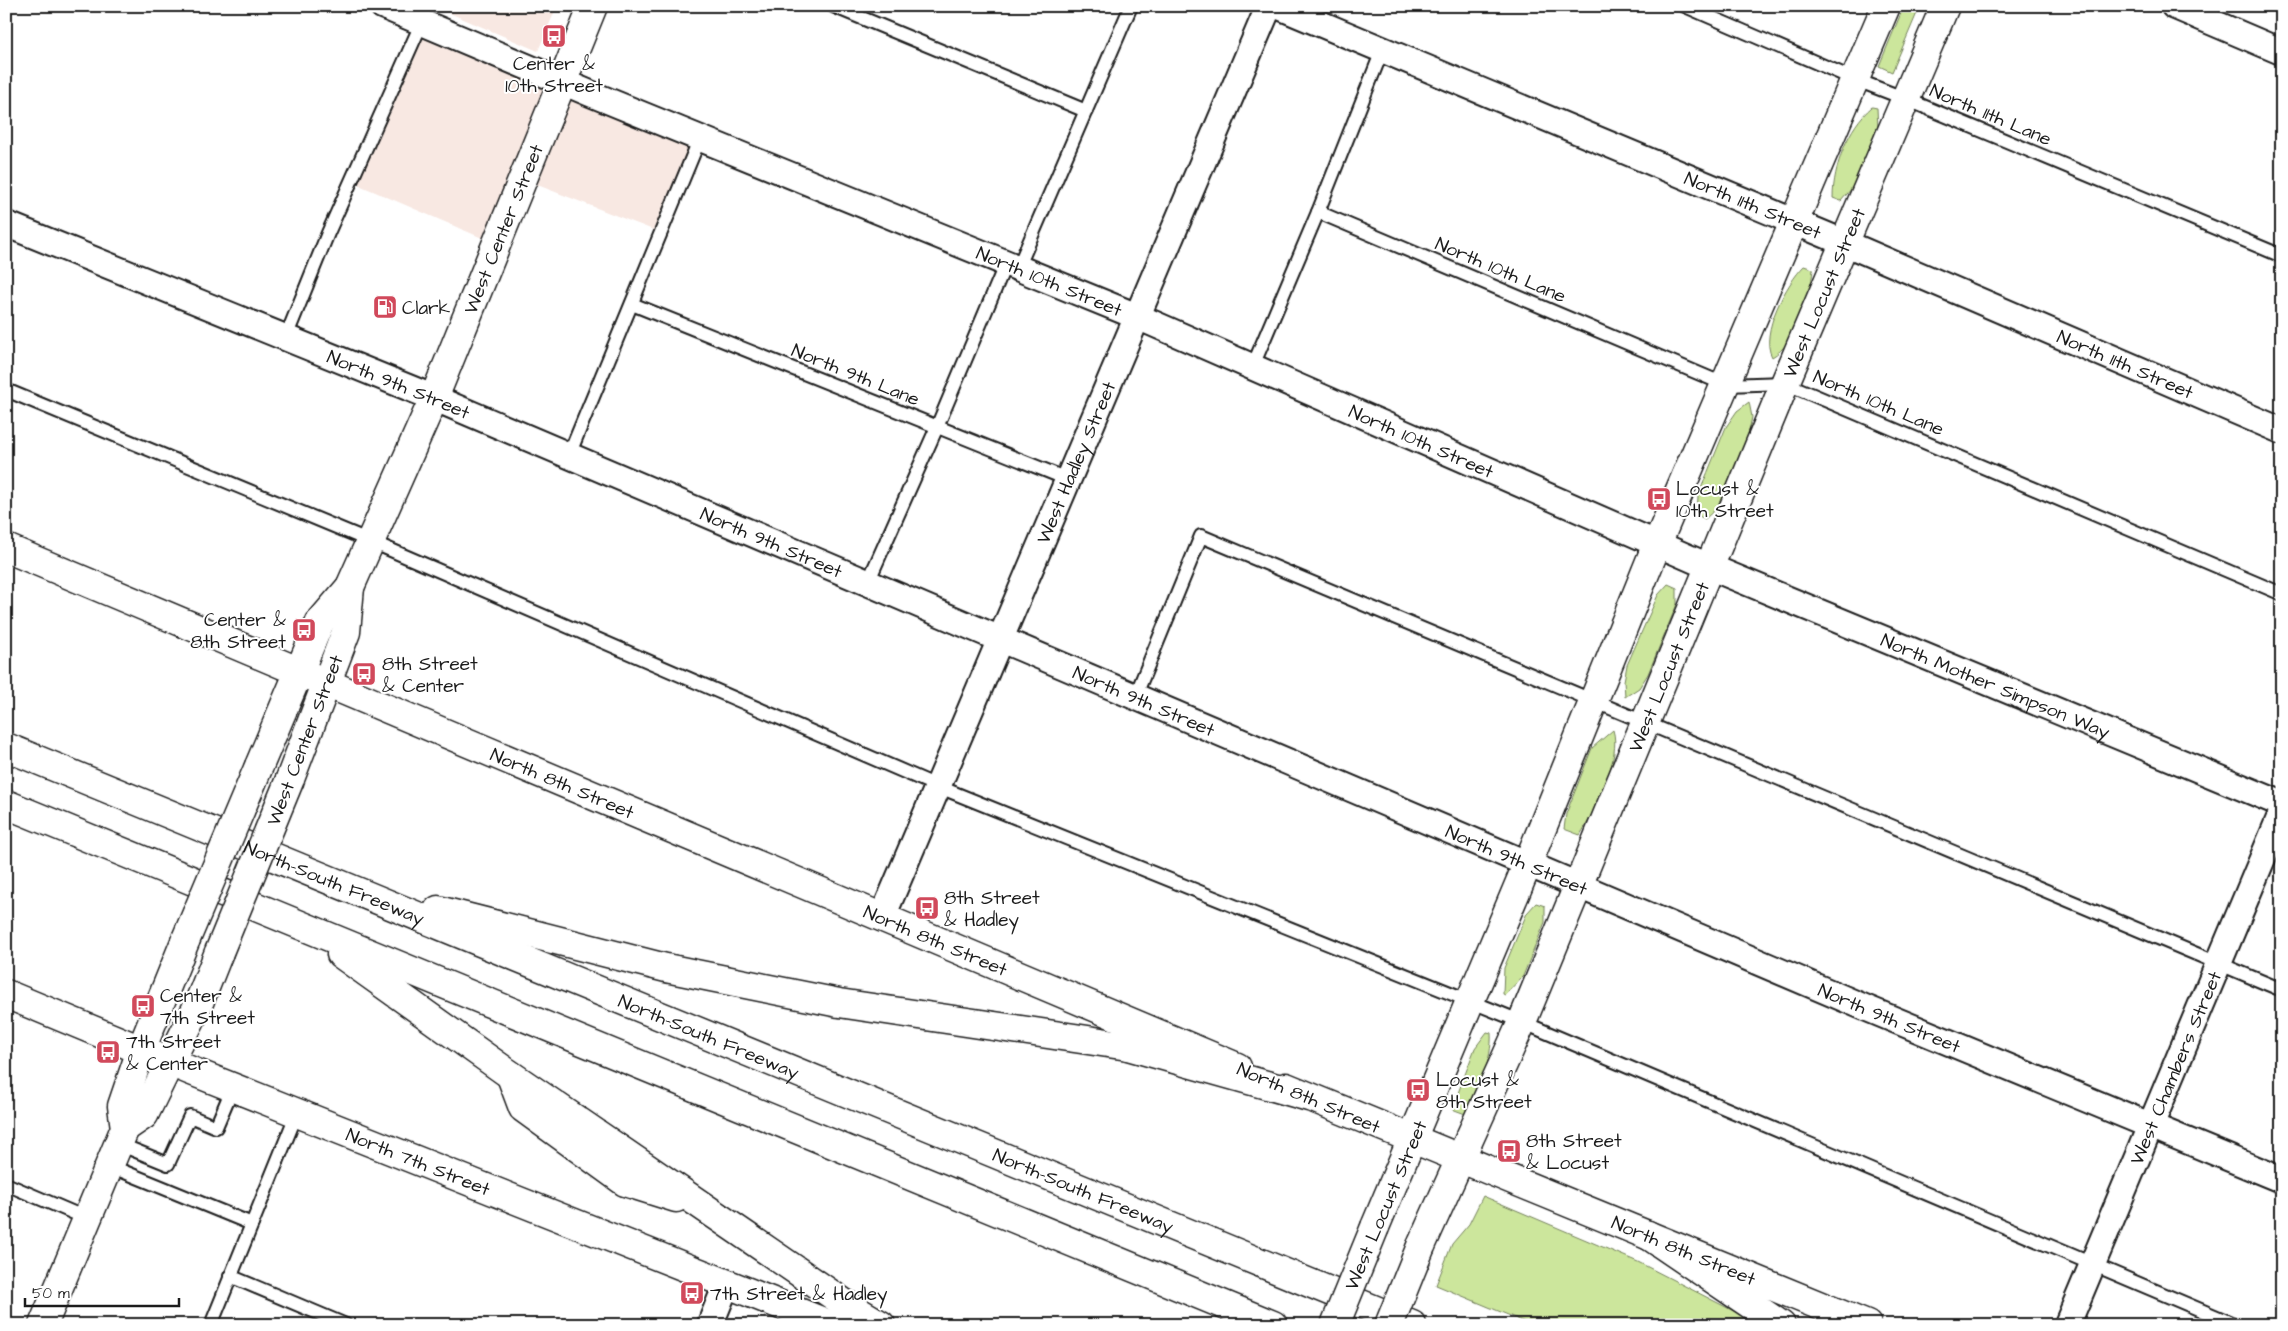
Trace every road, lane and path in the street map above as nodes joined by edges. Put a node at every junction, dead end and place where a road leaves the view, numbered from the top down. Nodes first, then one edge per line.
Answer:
1 (384, 6) edge
2 (593, 6) edge
3 (833, 6) edge
4 (1130, 6) edge
5 (1269, 6) edge
6 (1278, 6) edge
7 (1685, 6) edge
8 (1886, 6) edge
9 (1945, 6) edge
10 (2174, 6) edge
11 (422, 22) junction
12 (1382, 51) junction
13 (2282, 52) edge
14 (1854, 79) junction
15 (561, 82) junction
16 (1906, 99) junction
17 (1086, 111) junction
18 (700, 138) junction
19 (1318, 212) junction
20 (1795, 223) junction
21 (6, 224) edge
22 (1845, 243) junction
23 (2282, 256) edge
24 (1012, 265) junction
25 (632, 304) junction
26 (1136, 316) junction
27 (286, 337) junction
28 (1252, 368) junction
29 (1785, 383) junction
30 (1726, 385) junction
31 (6, 390) edge
32 (434, 398) junction
33 (937, 427) junction
34 (2282, 431) edge
35 (569, 455) junction
36 (1067, 479) junction
37 (370, 541) junction
38 (1657, 544) junction
39 (6, 548) edge
40 (1710, 567) junction
41 (868, 582) junction
42 (350, 587) junction
43 (2282, 594) edge
44 (1000, 638) junction
45 (299, 671) junction
46 (327, 682) junction
47 (1135, 698) junction
48 (1594, 701) junction
49 (1645, 723) junction
50 (6, 747) edge
51 (938, 786) junction
52 (6, 804) edge
53 (2282, 804) edge
54 (2282, 812) edge
55 (1528, 863) junction
56 (1580, 884) junction
57 (344, 887) junction
58 (882, 918) junction
59 (303, 926) junction
60 (2218, 964) junction
61 (2282, 990) edge
62 (6, 994) edge
63 (1470, 1001) junction
64 (1522, 1022) junction
65 (141, 1050) junction
66 (170, 1062) junction
67 (233, 1087) junction
68 (1309, 1097) junction
69 (297, 1113) junction
70 (2151, 1125) junction
71 (1412, 1140) junction
72 (118, 1146) junction
73 (1461, 1160) junction
74 (2282, 1180) edge
75 (6, 1184) edge
76 (88, 1219) junction
77 (252, 1224) junction
78 (1648, 1235) junction
79 (2092, 1266) junction
80 (230, 1276) junction
81 (727, 1283) junction
82 (43, 1325) edge
83 (211, 1325) edge
84 (346, 1325) edge
85 (710, 1325) edge
86 (831, 1325) edge
87 (881, 1325) edge
88 (1273, 1325) edge
89 (1335, 1325) edge
90 (1388, 1325) edge
91 (1412, 1325) edge
92 (1781, 1325) edge
93 (1867, 1325) edge
94 (2067, 1325) edge
95 (2236, 1325) edge

1 - 11 street, North 10th Street
2 - 15 main road, West Center Street
3 - 17 lane
4 - 17 lane
5 - 26 street, West Hadley Street
6 - 12 street, North 11th Street
7 - 14 lane, North 11th Lane
8 - 14 main road, West Locust Street
9 - 16 main road, West Locust Street
10 - 13 street
11 - 15 street, North 10th Street
11 - 27 lane
12 - 19 lane
12 - 20 street, North 11th Street
14 - 16 lane, North 11th Lane
14 - 20 main road, West Locust Street
15 - 18 street, North 10th Street
15 - 32 main road, West Center Street
16 - 22 main road, West Locust Street
16 - 23 lane, North 11th Lane
17 - 24 lane
18 - 24 street, North 10th Street
18 - 25 lane
19 - 28 lane
19 - 30 lane, North 10th Lane
20 - 22 street, North 11th Street
20 - 30 main road, West Locust Street
21 - 27 street, North 9th Street
22 - 29 main road, West Locust Street
22 - 34 street, North 11th Street
24 - 26 street, North 10th Street
24 - 33 lane
25 - 33 lane, North 9th Lane
25 - 35 lane
26 - 28 street, North 10th Street
26 - 36 street, West Hadley Street
27 - 32 street, North 9th Street
28 - 38 street, North 10th Street
29 - 30 lane, North 10th Lane
29 - 40 main road, West Locust Street
29 - 43 lane, North 10th Lane
30 - 38 main road, West Locust Street
31 - 37 lane
32 - 35 street, North 9th Street
32 - 37 main road, West Center Street
33 - 36 lane, North 9th Lane
33 - 41 lane
35 - 41 street, North 9th Street
36 - 44 street, West Hadley Street
37 - 42 main road, West Center Street
37 - 51 lane
38 - 40 street, North 10th Street
38 - 48 main road, West Locust Street
39 - 45 main road, North 8th Street
40 - 49 main road, West Locust Street
40 - 53 street, North Mother Simpson Way
41 - 44 street, North 9th Street
42 - 45 main road, West Center Street
42 - 46 main road, West Center Street
44 - 47 street, North 9th Street
44 - 51 street, West Hadley Street
45 - 46 main road, North 8th Street
45 - 65 main road, West Center Street, bridge
46 - 58 main road, North 8th Street
46 - 66 main road, West Center Street, bridge
47 - 48 lane
47 - 55 street, North 9th Street
48 - 49 lane
48 - 55 main road, West Locust Street
49 - 56 main road, West Locust Street
49 - 60 lane
50 - 57 main road, North-South Freeway
51 - 58 street, West Hadley Street
51 - 63 lane
52 - 59 main road
54 - 60 street, West Chambers Street
55 - 56 street, North 9th Street
55 - 63 main road, West Locust Street
56 - 64 main road, West Locust Street
56 - 70 street, North 9th Street
57 - 68 main road
57 - 91 main road, North-South Freeway
58 - 68 main road, North 8th Street
59 - 87 main road
59 - 88 main road
60 - 61 lane
60 - 70 street, West Chambers Street
62 - 65 main road, North 7th Street
63 - 64 lane
63 - 71 main road, West Locust Street
64 - 73 main road, West Locust Street
64 - 79 lane
65 - 66 main road, North 7th Street
65 - 72 main road, West Center Street
66 - 67 main road, North 7th Street
66 - 72 main road, West Center Street
67 - 69 main road, North 7th Street
67 - 72 lane
68 - 71 main road, North 8th Street
69 - 77 lane
69 - 81 main road, North 7th Street
70 - 74 street, North 9th Street
70 - 79 street, West Chambers Street
71 - 73 main road, North 8th Street
71 - 89 main road, West Locust Street, bridge
72 - 76 main road, West Center Street
72 - 77 lane
73 - 78 main road, North 8th Street
73 - 90 main road, West Locust Street, bridge
75 - 76 lane
76 - 82 main road, West Center Street
77 - 80 lane
78 - 92 main road
78 - 93 main road, North 8th Street
79 - 94 street, West Chambers Street
79 - 95 lane
80 - 83 lane
80 - 84 lane
81 - 85 street
81 - 86 main road, North 7th Street

